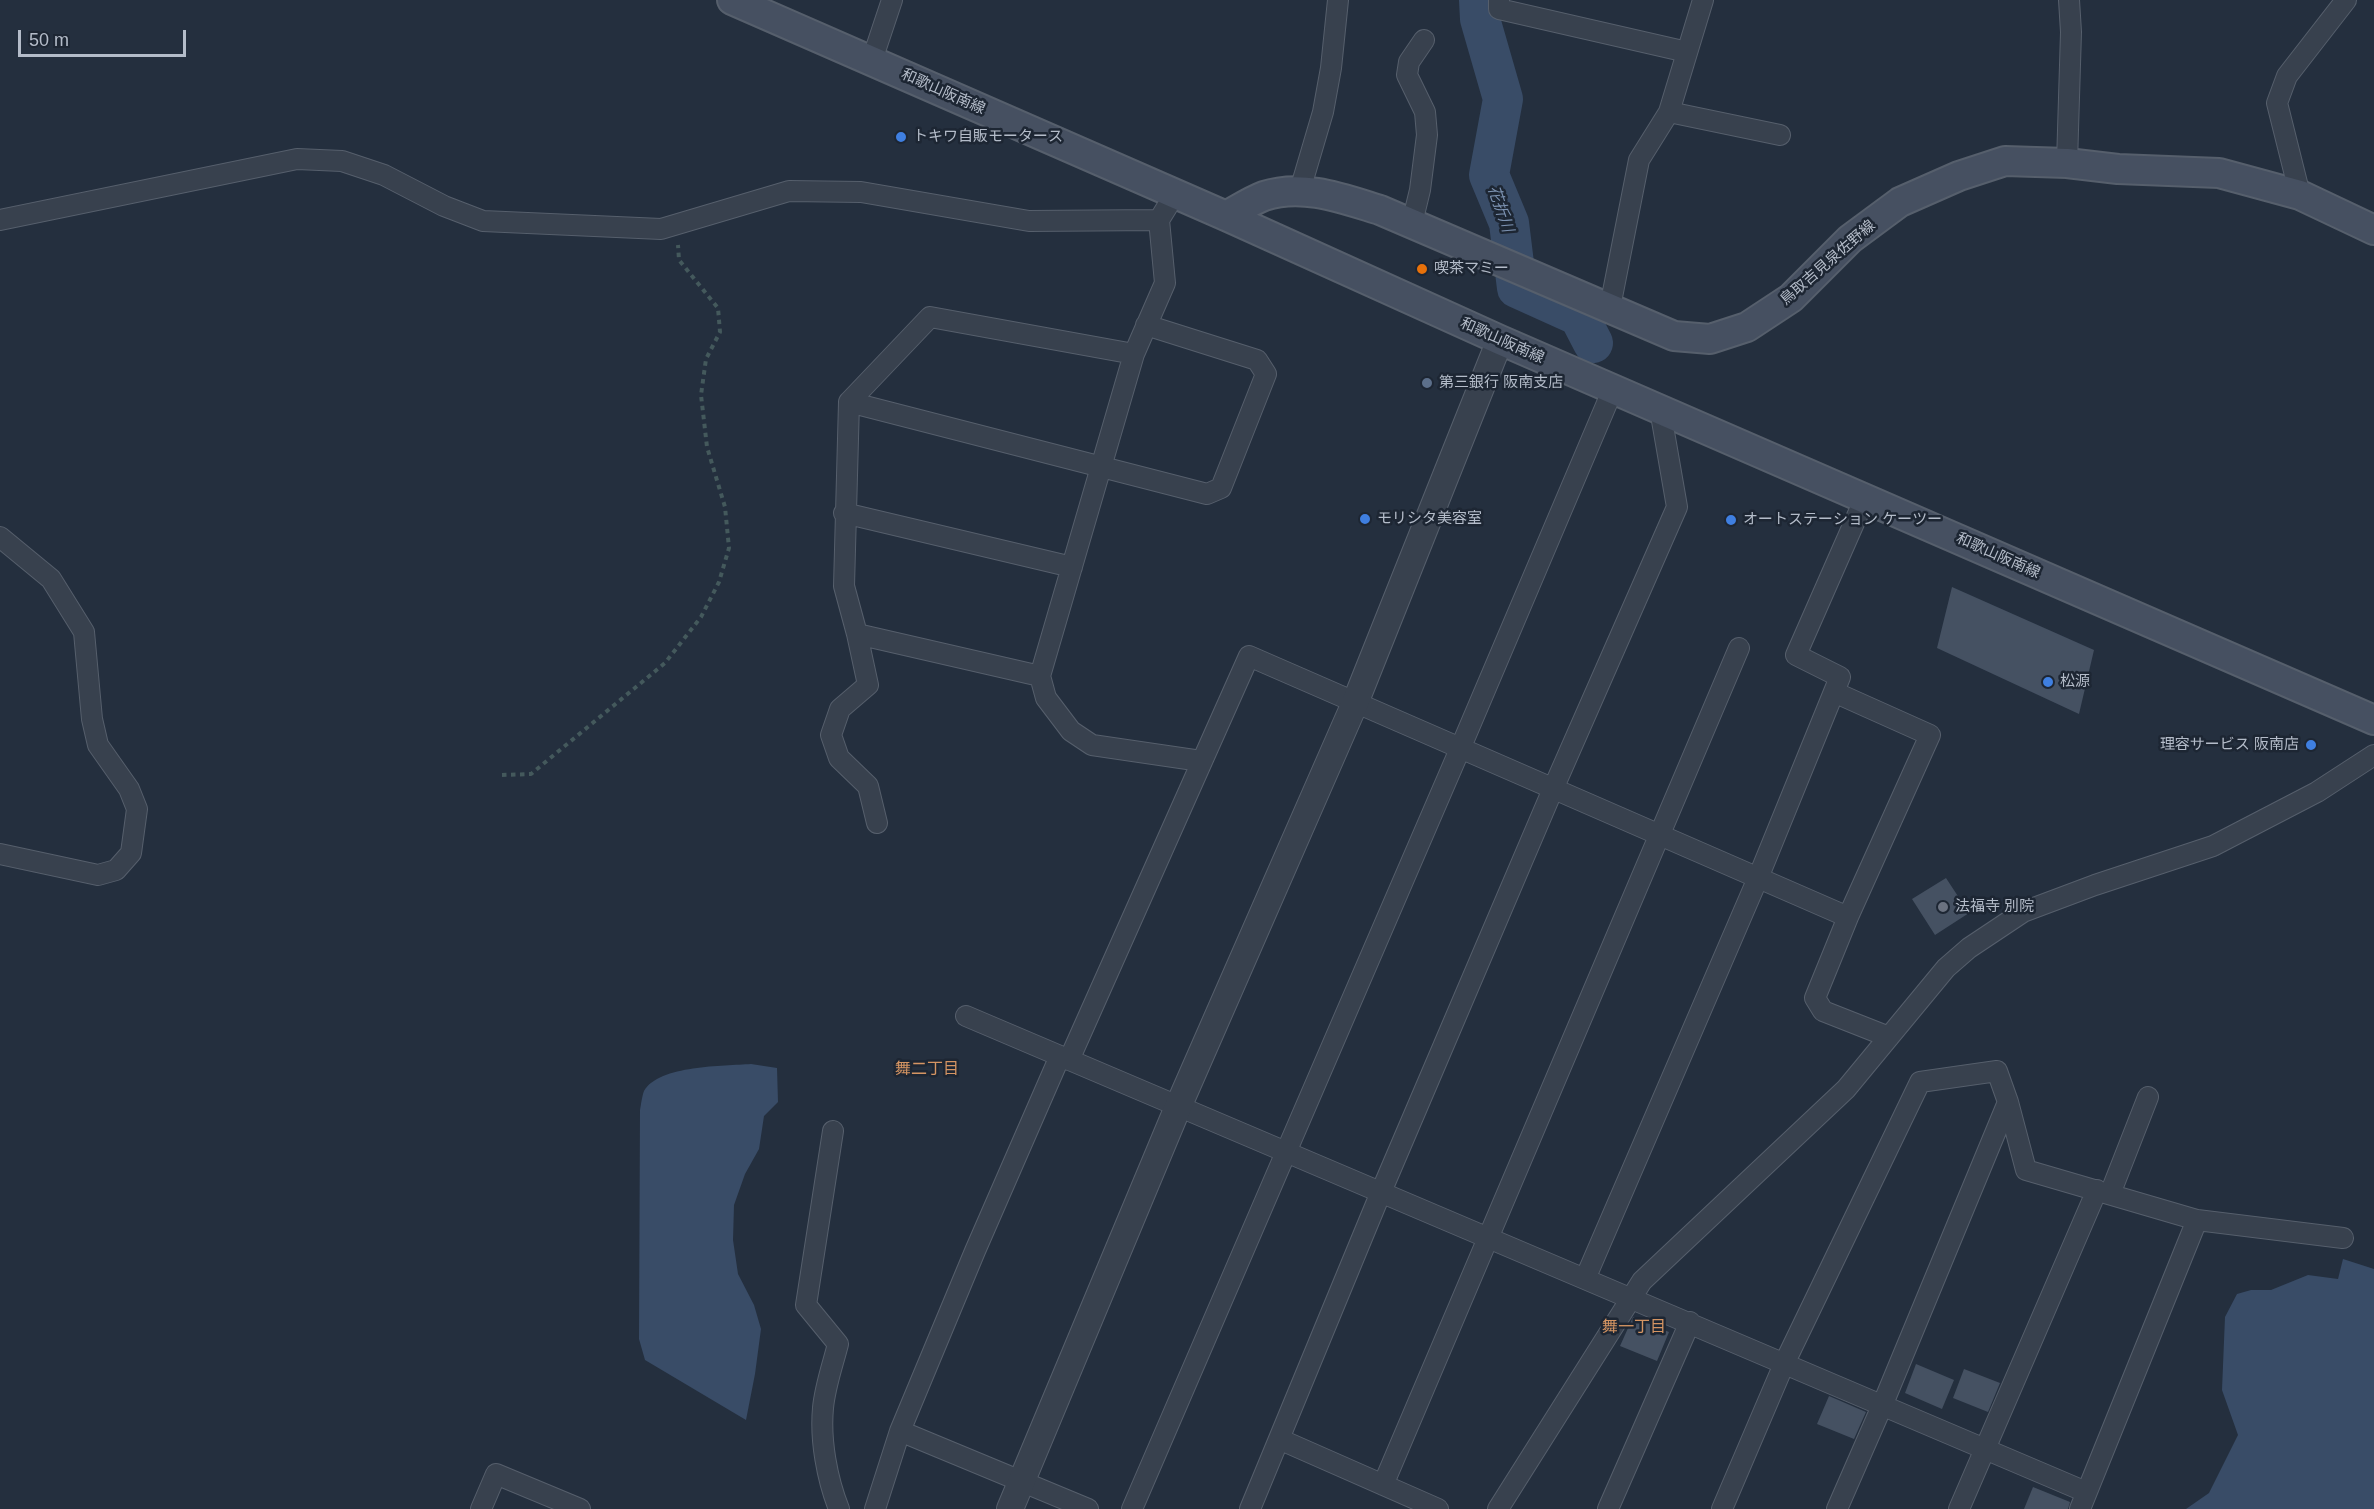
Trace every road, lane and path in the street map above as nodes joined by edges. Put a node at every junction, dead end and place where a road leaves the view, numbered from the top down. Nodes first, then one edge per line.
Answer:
1 (732, 0) edge
2 (892, 0) edge
3 (1338, 0) edge
4 (1499, 0) edge
5 (1703, 0) edge
6 (2069, 0) edge
7 (2346, 0) edge
8 (1424, 40) dead end
9 (1687, 52) junction
10 (872, 60) junction
11 (1670, 112) junction
12 (1780, 135) dead end
13 (2067, 163) junction
14 (1300, 190) junction
15 (1174, 194) junction
16 (2300, 195) junction
17 (1226, 216) junction
18 (0, 220) edge
19 (1158, 220) junction
20 (679, 223) junction
21 (1412, 223) junction
22 (2374, 231) edge
23 (1610, 307) junction
24 (1146, 325) junction
25 (1500, 340) junction
26 (1134, 354) junction
27 (1613, 389) junction
28 (849, 402) junction
29 (1660, 409) junction
30 (1101, 466) junction
31 (1865, 498) junction
32 (844, 513) junction
33 (0, 537) edge
34 (1072, 567) junction
35 (857, 634) junction
36 (1739, 648) dead end
37 (1040, 676) junction
38 (1834, 692) junction
39 (1355, 703) junction
40 (2374, 720) edge
41 (1461, 749) junction
42 (2374, 755) edge
43 (1201, 761) junction
44 (502, 775) dead end
45 (1553, 789) junction
46 (877, 823) dead end
47 (1660, 836) junction
48 (0, 854) edge
49 (1758, 878) junction
50 (1848, 916) junction
51 (966, 1016) dead end
52 (1889, 1037) junction
53 (1065, 1058) junction
54 (2148, 1097) dead end
55 (2008, 1102) junction
56 (1178, 1107) junction
57 (833, 1131) dead end
58 (1286, 1152) junction
59 (1381, 1191) junction
60 (2104, 1192) junction
61 (2197, 1220) junction
62 (1488, 1238) junction
63 (2343, 1238) dead end
64 (1585, 1279) junction
65 (1629, 1298) junction
66 (1690, 1322) junction
67 (1784, 1364) junction
68 (1882, 1406) junction
69 (900, 1431) junction
70 (1279, 1439) junction
71 (1984, 1449) junction
72 (1021, 1482) junction
73 (1383, 1485) junction
74 (2083, 1501) edge
75 (576, 1508) edge
76 (481, 1509) edge
77 (839, 1509) edge
78 (875, 1509) edge
79 (1010, 1509) edge
80 (1088, 1509) edge
81 (1132, 1509) edge
82 (1250, 1509) edge
83 (1438, 1509) edge
84 (1498, 1509) edge
85 (1608, 1509) edge
86 (1722, 1509) edge
87 (1837, 1509) edge
88 (1959, 1509) edge

1 - 10 main road, 和歌山阪南線
2 - 10 street
3 - 14 street
4 - 9 street
5 - 9 street
6 - 13 street
7 - 16 street
8 - 21 street
9 - 11 street
10 - 15 main road, 和歌山阪南線
11 - 12 street
11 - 23 street
13 - 16 main road, 鳥取吉見泉佐野線
13 - 23 main road, 鳥取吉見泉佐野線
14 - 17 main road, 鳥取吉見泉佐野線
14 - 21 main road, 鳥取吉見泉佐野線
15 - 17 main road, 和歌山阪南線
15 - 19 street
16 - 22 main road, 鳥取吉見泉佐野線
17 - 25 main road, 和歌山阪南線
18 - 20 street
19 - 20 street
19 - 24 street
20 - 44 path
21 - 23 main road, 鳥取吉見泉佐野線
24 - 26 street
24 - 30 street
25 - 27 main road, 和歌山阪南線
25 - 39 street
26 - 28 street
26 - 30 street
27 - 29 main road, 和歌山阪南線
27 - 41 street
28 - 30 street
28 - 32 street
29 - 31 main road, 和歌山阪南線
29 - 45 street
30 - 34 street
31 - 38 street
31 - 40 main road, 和歌山阪南線
32 - 34 street
32 - 35 street
33 - 48 street
34 - 37 street
35 - 37 street
35 - 46 street
36 - 47 street
37 - 43 street
38 - 49 street
38 - 50 street
39 - 41 street
39 - 43 street
39 - 56 street
41 - 45 street
41 - 58 street
42 - 52 street
43 - 53 street
45 - 47 street
45 - 59 street
47 - 49 street
47 - 62 street
49 - 50 street
49 - 64 street
50 - 52 street
51 - 53 street
52 - 65 street
53 - 56 street
53 - 69 street
54 - 60 street
55 - 60 street
55 - 67 street
55 - 68 street
56 - 58 street
56 - 72 street
57 - 77 street
58 - 59 street
58 - 81 street
59 - 62 street
59 - 70 street
60 - 61 street
60 - 71 street
61 - 63 street
61 - 74 street
62 - 64 street
62 - 73 street
64 - 65 street
65 - 66 street
65 - 84 street
66 - 67 street
66 - 85 street
67 - 68 street
67 - 86 street
68 - 71 street
68 - 87 street
69 - 72 street
69 - 78 street
70 - 73 street
70 - 82 street
71 - 74 street
71 - 88 street
72 - 79 street
72 - 80 street
73 - 83 street
75 - 76 street

